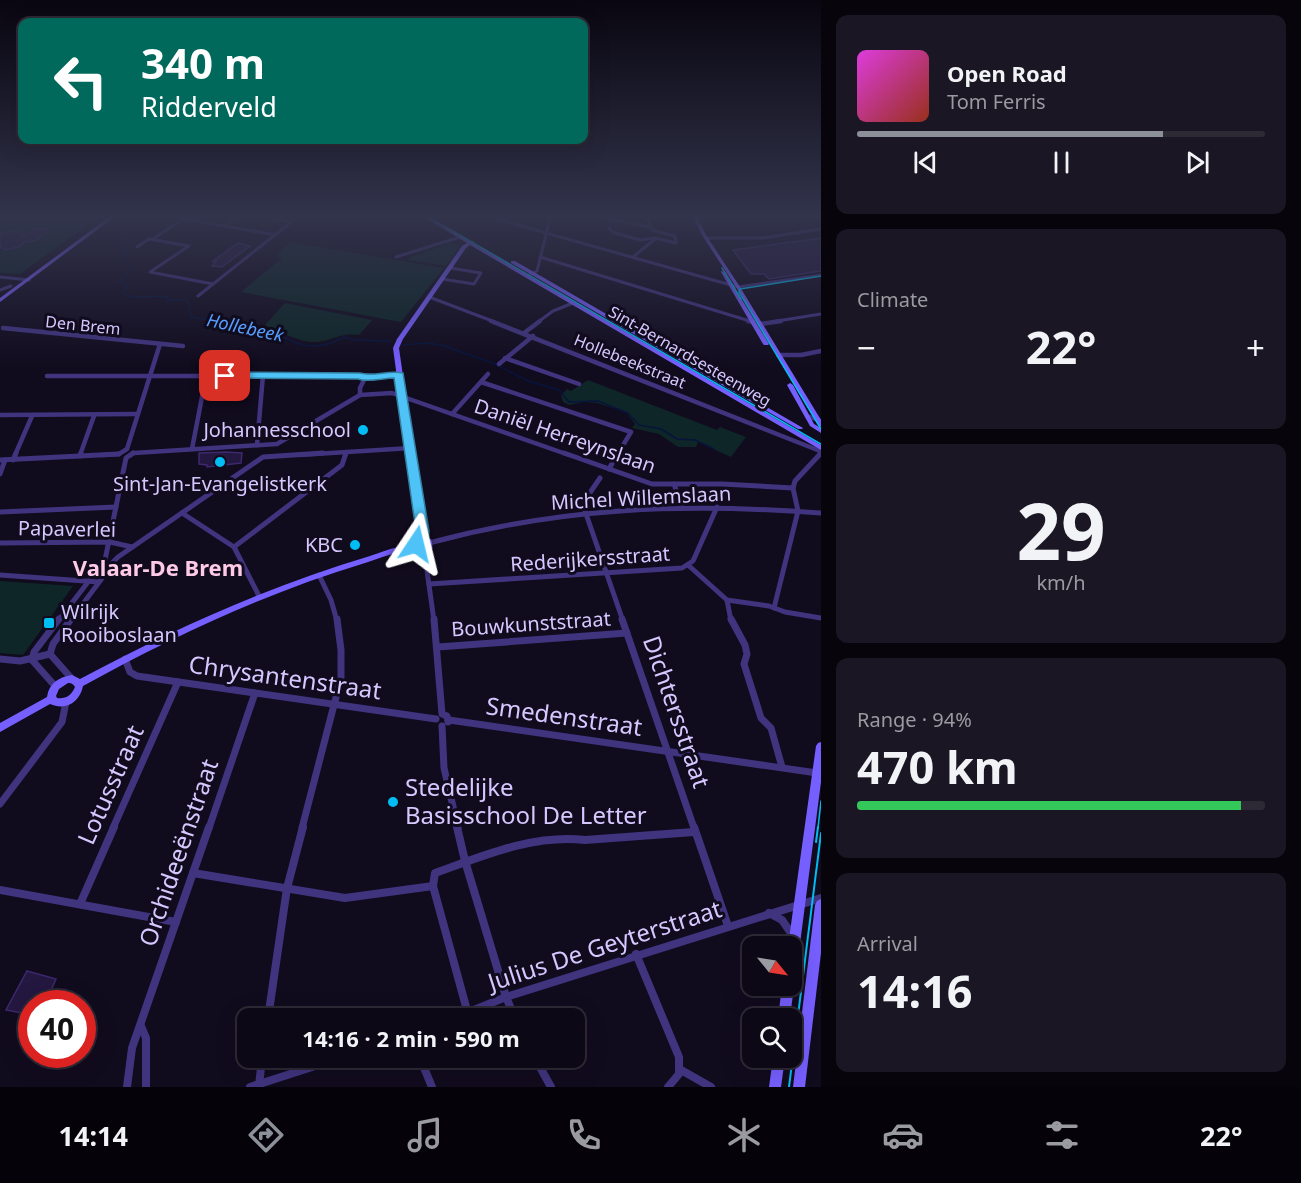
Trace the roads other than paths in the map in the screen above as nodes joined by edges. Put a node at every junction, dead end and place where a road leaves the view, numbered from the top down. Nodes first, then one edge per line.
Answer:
1 (41, 266) edge
2 (43, 266) edge
3 (159, 266) edge
4 (236, 266) edge
5 (452, 266) edge
6 (514, 266) edge
7 (538, 266) edge
8 (569, 266) edge
9 (664, 266) edge
10 (719, 266) edge
11 (723, 266) edge
12 (450, 268) junction
13 (467, 271) junction
14 (530, 275) junction
15 (821, 275) edge
16 (0, 276) edge
17 (24, 279) junction
18 (442, 279) junction
19 (459, 282) junction
20 (213, 284) junction
21 (730, 284) junction
22 (738, 287) junction
23 (0, 292) edge
24 (198, 296) dead end
25 (429, 297) junction
26 (0, 300) edge
27 (573, 303) junction
28 (821, 314) edge
29 (753, 322) junction
30 (760, 324) junction
31 (3, 328) dead end
32 (524, 333) junction
33 (533, 336) junction
34 (160, 344) junction
35 (183, 346) dead end
36 (821, 351) edge
37 (778, 355) junction
38 (505, 358) junction
39 (499, 364) dead end
40 (488, 374) dead end
41 (262, 375) junction
42 (399, 375) junction
43 (47, 376) dead end
44 (150, 376) junction
45 (206, 376) junction
46 (365, 378) junction
47 (481, 382) junction
48 (579, 384) dead end
49 (360, 395) junction
50 (403, 396) junction
51 (137, 414) junction
52 (452, 414) junction
53 (0, 415) edge
54 (33, 416) junction
55 (93, 416) junction
56 (816, 424) edge
57 (821, 431) edge
58 (800, 432) junction
59 (256, 445) junction
60 (411, 448) junction
61 (127, 449) junction
62 (192, 449) junction
63 (820, 450) edge
64 (346, 452) junction
65 (134, 453) junction
66 (119, 454) junction
67 (80, 456) junction
68 (126, 458) junction
69 (2, 460) edge
70 (13, 460) junction
71 (609, 469) junction
72 (0, 474) edge
73 (600, 478) dead end
74 (674, 484) junction
75 (793, 488) junction
76 (116, 507) junction
77 (682, 507) junction
78 (717, 507) junction
79 (798, 511) junction
80 (0, 512) edge
81 (585, 512) junction
82 (182, 513) junction
83 (821, 513) edge
84 (110, 542) junction
85 (0, 543) edge
86 (423, 544) junction
87 (132, 547) junction
88 (234, 547) junction
89 (105, 560) junction
90 (688, 565) junction
91 (107, 568) junction
92 (608, 573) junction
93 (0, 575) edge
94 (319, 575) junction
95 (88, 580) junction
96 (99, 582) junction
97 (429, 584) junction
98 (260, 596) junction
99 (727, 600) junction
100 (774, 608) junction
101 (821, 618) edge
102 (627, 633) junction
103 (438, 647) junction
104 (50, 654) junction
105 (0, 659) edge
106 (124, 659) junction
107 (32, 660) junction
108 (75, 682) junction
109 (178, 682) junction
110 (55, 686) junction
111 (255, 693) junction
112 (51, 699) junction
113 (66, 702) junction
114 (336, 705) junction
115 (442, 714) junction
116 (436, 719) junction
117 (446, 723) junction
118 (0, 728) edge
119 (821, 746) edge
120 (667, 751) junction
121 (782, 767) junction
122 (817, 773) junction
123 (0, 804) edge
124 (694, 832) junction
125 (465, 861) junction
126 (193, 873) junction
127 (433, 886) junction
128 (288, 888) junction
129 (0, 890) edge
130 (821, 898) edge
131 (80, 904) junction
132 (800, 904) junction
133 (821, 905) edge
134 (770, 913) junction
135 (176, 922) junction
136 (728, 926) junction
137 (794, 936) edge
138 (795, 936) edge
139 (636, 954) junction
140 (506, 997) junction
141 (270, 1008) edge
142 (466, 1008) edge
143 (481, 1008) edge
144 (511, 1008) edge
145 (141, 1026) junction
146 (260, 1068) edge
147 (310, 1068) edge
148 (424, 1068) edge
149 (541, 1068) edge
150 (778, 1068) edge
151 (681, 1070) junction
152 (256, 1086) edge
153 (127, 1087) edge
154 (146, 1087) edge
155 (432, 1087) edge
156 (551, 1087) edge
157 (668, 1087) edge
158 (711, 1087) edge
159 (775, 1087) edge
160 (799, 1087) edge

1 - 17 main road
2 - 17 main road
3 - 20 street
4 - 20 street
5 - 12 main road
6 - 14 main road, Sint-Bernardsesteenweg
7 - 14 street
8 - 29 street
9 - 21 street
10 - 21 main road
11 - 22 main road
12 - 13 street
12 - 18 main road
13 - 19 street
13 - 19 street
14 - 27 main road, Sint-Bernardsesteenweg
14 - 58 main road, Sint-Bernardsesteenweg
15 - 22 street
16 - 17 street
17 - 23 main road
17 - 26 main road
18 - 19 street
18 - 25 main road
20 - 24 street
21 - 22 street
21 - 29 main road
22 - 30 main road
25 - 32 street, Hollebeekstraat
25 - 42 main road
27 - 32 street
27 - 58 main road, Sint-Bernardsesteenweg
28 - 30 street
29 - 56 main road
30 - 37 main road
31 - 34 street, Den Brem
32 - 33 street, Hollebeekstraat
33 - 38 street
33 - 63 street, Hollebeekstraat
34 - 35 street, Den Brem
34 - 44 street
36 - 37 street
37 - 56 main road
38 - 39 street
38 - 48 street
40 - 47 street
41 - 45 street
41 - 46 street
41 - 59 street
42 - 46 street
42 - 50 main road
43 - 44 street
44 - 45 street
44 - 51 street
45 - 62 street
46 - 49 street
47 - 52 street
47 - 71 street
49 - 50 street, Daniël Herreynslaan
49 - 59 street
50 - 52 street, Daniël Herreynslaan
50 - 60 main road
51 - 55 street
51 - 61 street
52 - 71 street, Daniël Herreynslaan
53 - 54 street
54 - 55 street
54 - 70 street
55 - 67 street
56 - 57 main road
56 - 58 main road
58 - 63 main road, Sint-Bernardsesteenweg
59 - 62 street
60 - 64 street
60 - 86 main road
61 - 65 street
61 - 66 street
62 - 65 street
63 - 75 street
64 - 82 street
64 - 88 street
65 - 68 street
66 - 67 street
66 - 68 street
67 - 70 street
68 - 76 street
69 - 70 street
69 - 72 street
71 - 74 street, Daniël Herreynslaan
73 - 81 street
74 - 75 street, Daniël Herreynslaan
74 - 77 street
75 - 79 street
76 - 80 street
76 - 84 street
77 - 78 street, Michel Willemslaan
77 - 81 street, Michel Willemslaan
78 - 79 street, Michel Willemslaan
78 - 90 street, Rederijkersstraat
79 - 83 street, Michel Willemslaan
79 - 100 street
81 - 86 street, Michel Willemslaan
81 - 92 street, Dichtersstraat
82 - 87 street
82 - 88 street
84 - 85 street, Papaverlei
84 - 87 street, Papaverlei
84 - 89 street
86 - 94 main road
86 - 97 street
87 - 91 street
88 - 98 street
89 - 91 street
89 - 95 street
90 - 92 street, Rederijkersstraat
90 - 99 street
91 - 96 street
92 - 97 street, Rederijkersstraat
92 - 102 street, Dichtersstraat
93 - 95 street
94 - 98 main road
94 - 114 street
95 - 96 street
95 - 107 street
96 - 104 street
97 - 103 street
98 - 106 main road
99 - 100 street
99 - 121 street
100 - 101 street
102 - 103 street, Bouwkunststraat
102 - 120 street, Dichtersstraat
103 - 115 street
104 - 107 street
104 - 108 street
105 - 107 street
106 - 108 main road
106 - 109 street, Chrysantenstraat
107 - 110 street
108 - 110 main road
108 - 113 main road
109 - 111 street, Chrysantenstraat
109 - 131 street, Lotusstraat
110 - 112 main road
111 - 114 street, Chrysantenstraat
111 - 126 street, Orchideeënstraat
112 - 113 main road
112 - 118 main road
113 - 123 street
114 - 116 street, Chrysantenstraat
114 - 128 street
115 - 116 street
115 - 117 street
116 - 117 street
117 - 120 street, Smedenstraat
117 - 125 street
119 - 122 main road
120 - 121 street, Smedenstraat
120 - 124 street, Dichtersstraat
121 - 122 street, Smedenstraat
122 - 132 main road
124 - 125 street
124 - 136 street, Dichtersstraat
125 - 127 street
125 - 140 street
126 - 128 street
126 - 135 street, Orchideeënstraat
127 - 128 street
127 - 142 street
128 - 141 street
129 - 131 street
130 - 132 street, Julius De Geyterstraat
131 - 135 street
132 - 134 street, Julius De Geyterstraat
132 - 138 main road
133 - 160 main road
134 - 136 street, Julius De Geyterstraat
134 - 137 street
135 - 145 street, Orchideeënstraat
136 - 139 street, Julius De Geyterstraat
139 - 140 street, Julius De Geyterstraat
139 - 151 street
140 - 143 street, Julius De Geyterstraat
140 - 144 street
145 - 153 street, Orchideeënstraat
145 - 154 street, Orchideeënstraat
146 - 152 street
147 - 152 street
148 - 155 street
149 - 156 street
150 - 159 main road
151 - 157 street
151 - 158 street

